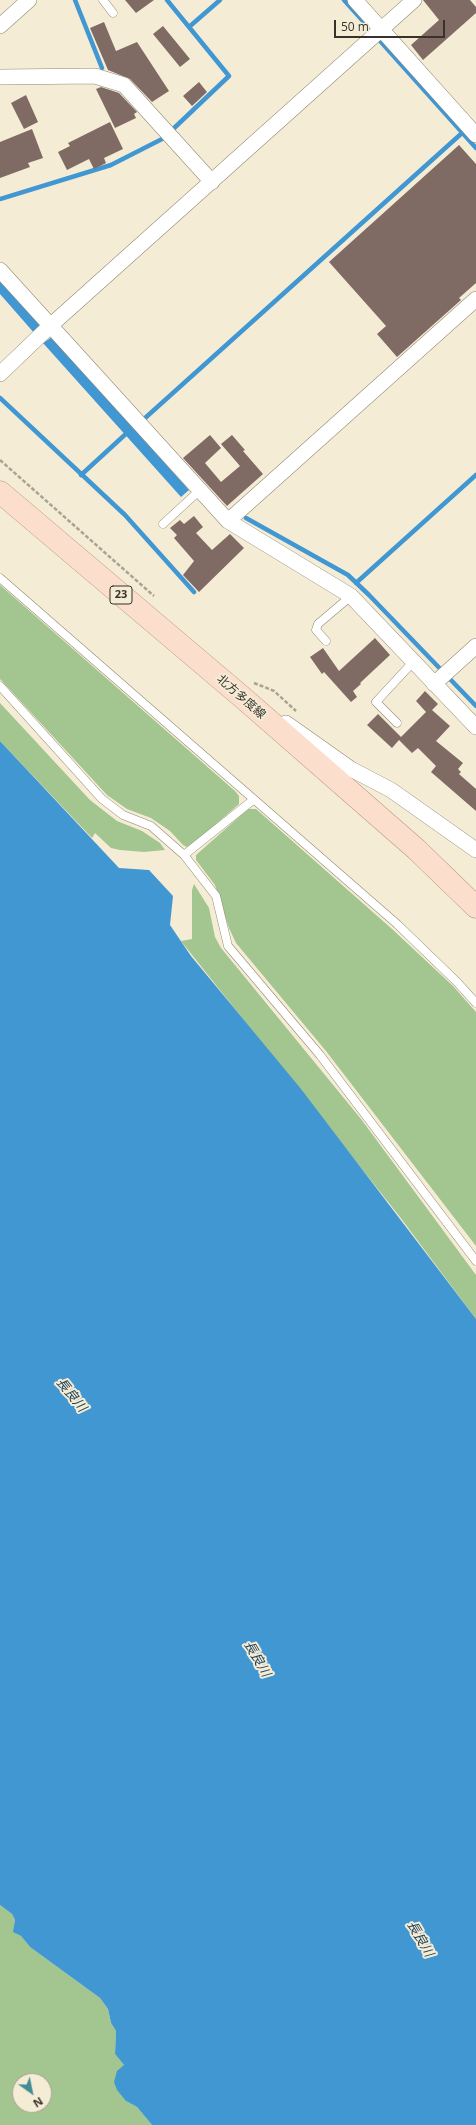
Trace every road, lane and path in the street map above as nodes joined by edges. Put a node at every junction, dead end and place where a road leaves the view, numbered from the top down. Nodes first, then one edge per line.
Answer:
1 (29, 0) edge
2 (103, 0) edge
3 (355, 0) edge
4 (414, 0) edge
5 (113, 13) dead end
6 (0, 26) edge
7 (381, 30) junction
8 (0, 77) edge
9 (475, 132) edge
10 (212, 182) junction
11 (0, 270) edge
12 (476, 299) edge
13 (50, 326) junction
14 (0, 374) edge
15 (0, 460) edge
16 (200, 490) junction
17 (0, 492) edge
18 (228, 521) junction
19 (163, 524) dead end
20 (0, 578) edge
21 (351, 596) junction
22 (156, 598) dead end
23 (326, 641) dead end
24 (476, 646) edge
25 (414, 662) junction
26 (437, 681) junction
27 (0, 686) edge
28 (246, 689) junction
29 (302, 716) dead end
30 (398, 724) dead end
31 (476, 727) edge
32 (253, 800) junction
33 (476, 850) edge
34 (184, 855) junction
35 (476, 907) edge
36 (476, 1003) edge
37 (476, 1261) edge

1 - 6 street
2 - 5 lane
3 - 7 street
4 - 7 street
7 - 9 street
7 - 10 street
8 - 10 street
10 - 13 street
11 - 13 street
12 - 18 street
13 - 14 street
13 - 16 street
15 - 22 path
16 - 18 street
16 - 19 lane
17 - 28 main road, 北方多度線 / 23
18 - 21 street
20 - 32 lane
21 - 23 lane
21 - 25 street
24 - 26 street
25 - 26 street
25 - 30 lane
26 - 31 street
27 - 34 lane
28 - 29 path
28 - 33 street
28 - 35 main road, 北方多度線 / 23
32 - 34 lane
32 - 36 lane
34 - 37 lane

